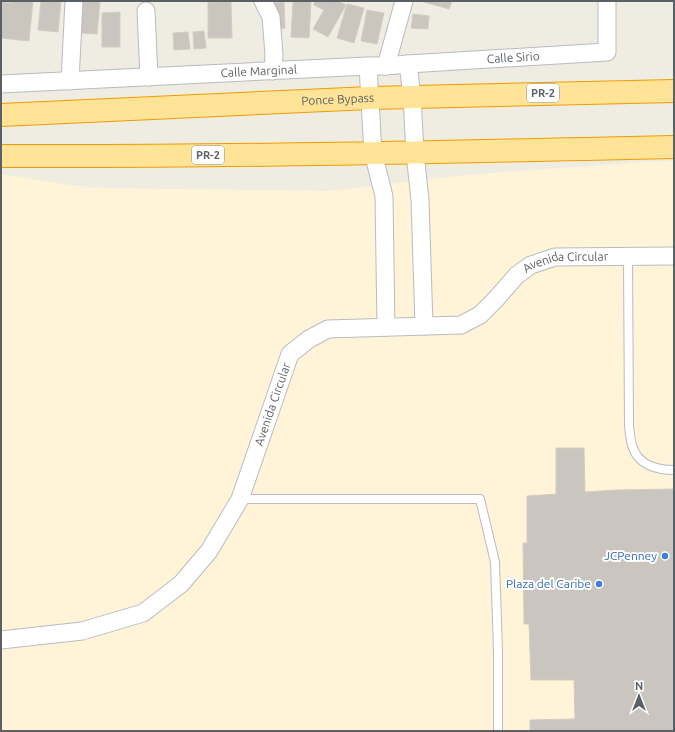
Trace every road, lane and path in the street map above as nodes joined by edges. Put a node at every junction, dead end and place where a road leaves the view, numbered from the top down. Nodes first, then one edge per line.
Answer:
1 (74, 1) edge
2 (263, 1) edge
3 (404, 1) edge
4 (607, 1) edge
5 (146, 11) dead end
6 (408, 64) junction
7 (368, 66) junction
8 (386, 66) junction
9 (274, 70) junction
10 (149, 77) junction
11 (674, 78) edge
12 (70, 81) junction
13 (1, 84) edge
14 (674, 91) edge
15 (609, 92) junction
16 (412, 96) junction
17 (370, 98) junction
18 (1, 114) edge
19 (674, 147) edge
20 (415, 152) junction
21 (373, 153) junction
22 (1, 156) edge
23 (628, 256) junction
24 (674, 256) edge
25 (424, 326) junction
26 (386, 327) junction
27 (674, 470) edge
28 (240, 499) junction
29 (1, 640) edge
30 (498, 731) edge

1 - 12 street
2 - 9 street
3 - 8 street
4 - 6 street, Calle Sirio
5 - 10 street
6 - 8 street, Calle Sirio
6 - 16 street
7 - 8 street, Calle Sirio
7 - 9 street, Calle Marginal
7 - 17 street
9 - 10 street, Calle Marginal
10 - 12 street, Calle Marginal
11 - 15 highway
12 - 13 street, Calle Marginal
14 - 15 highway, Ponce Bypass / PR-2
15 - 16 highway, Ponce Bypass / PR-2
16 - 17 highway, Ponce Bypass / PR-2
16 - 20 street
17 - 18 highway, Ponce Bypass / PR-2
17 - 21 street
19 - 20 highway, PR-2
20 - 21 highway, PR-2
20 - 25 street
21 - 22 highway, PR-2
21 - 26 street
23 - 24 street, Avenida Circular
23 - 25 street, Avenida Circular
23 - 27 lane
25 - 26 street, Avenida Circular
26 - 28 street, Avenida Circular
28 - 29 street, Avenida Circular
28 - 30 lane

